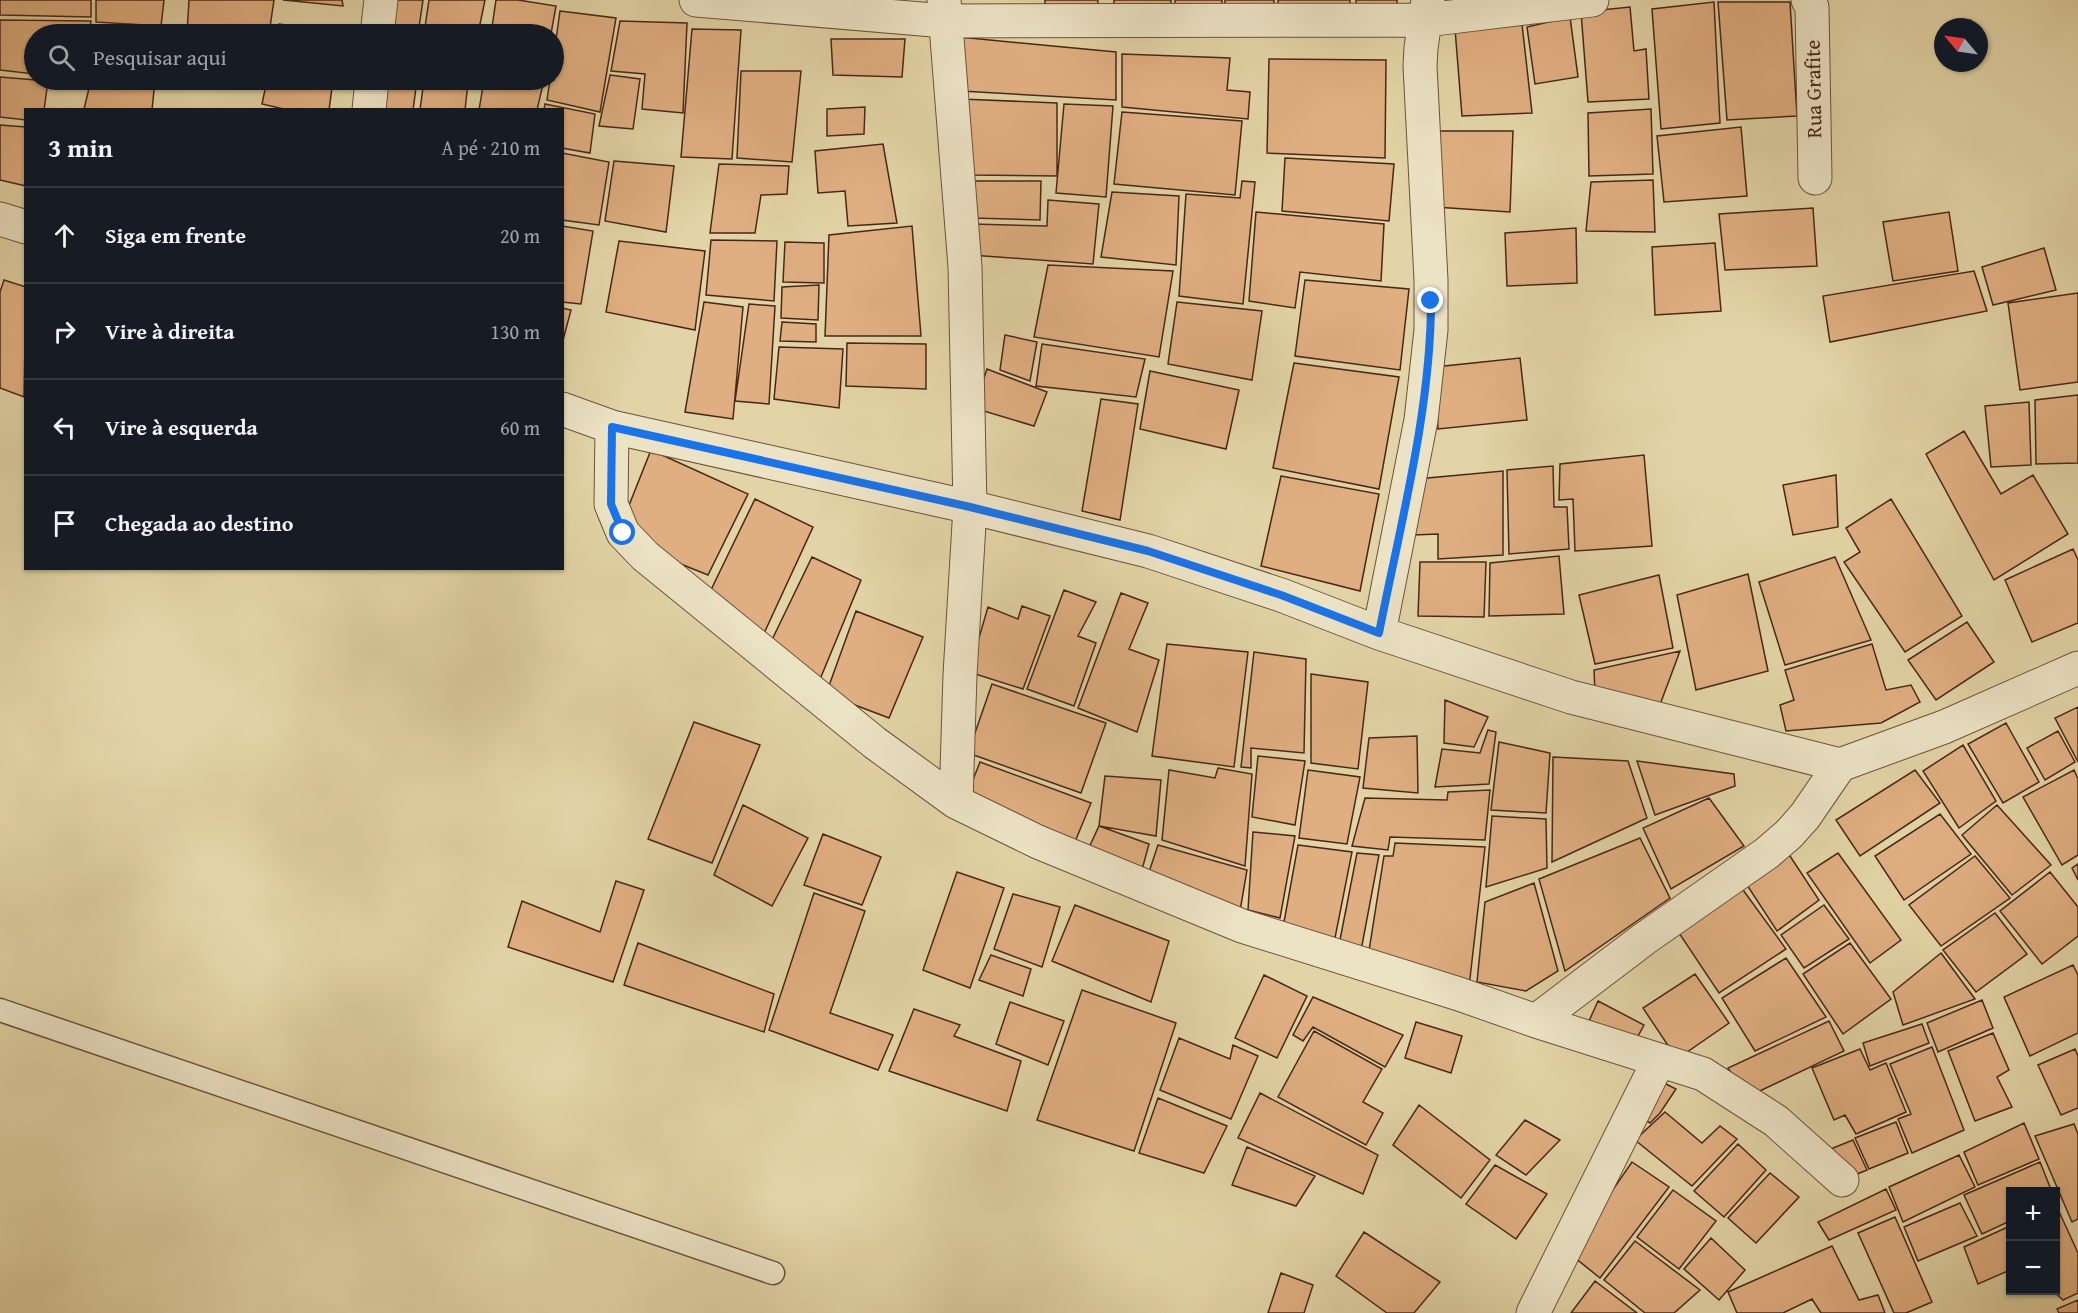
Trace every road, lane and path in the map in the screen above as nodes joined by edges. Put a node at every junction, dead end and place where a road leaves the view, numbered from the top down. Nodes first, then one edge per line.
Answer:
1 (381, 0) edge
2 (696, 0) edge
3 (1592, 0) edge
4 (1808, 0) edge
5 (1427, 10) edge
6 (945, 11) edge
7 (378, 24) edge
8 (371, 90) edge
9 (369, 108) edge
10 (1815, 178) dead end
11 (0, 219) edge
12 (24, 226) edge
13 (564, 410) edge
14 (612, 427) junction
15 (970, 507) junction
16 (1379, 633) junction
17 (2078, 668) edge
18 (1840, 765) junction
19 (956, 802) junction
20 (0, 1010) edge
21 (1536, 1022) junction
22 (1659, 1060) junction
23 (1842, 1180) dead end
24 (773, 1273) dead end
25 (1533, 1313) edge

1 - 7 street
2 - 6 street
3 - 5 street
4 - 10 street, Rua Grafite
5 - 6 street
5 - 16 street
6 - 15 street
8 - 9 street
11 - 12 street
13 - 14 street
14 - 15 street
14 - 19 street
15 - 16 street
15 - 19 street
16 - 18 street
17 - 18 street
18 - 21 street
19 - 21 street
20 - 24 lane
21 - 22 street
22 - 23 street
22 - 25 street

